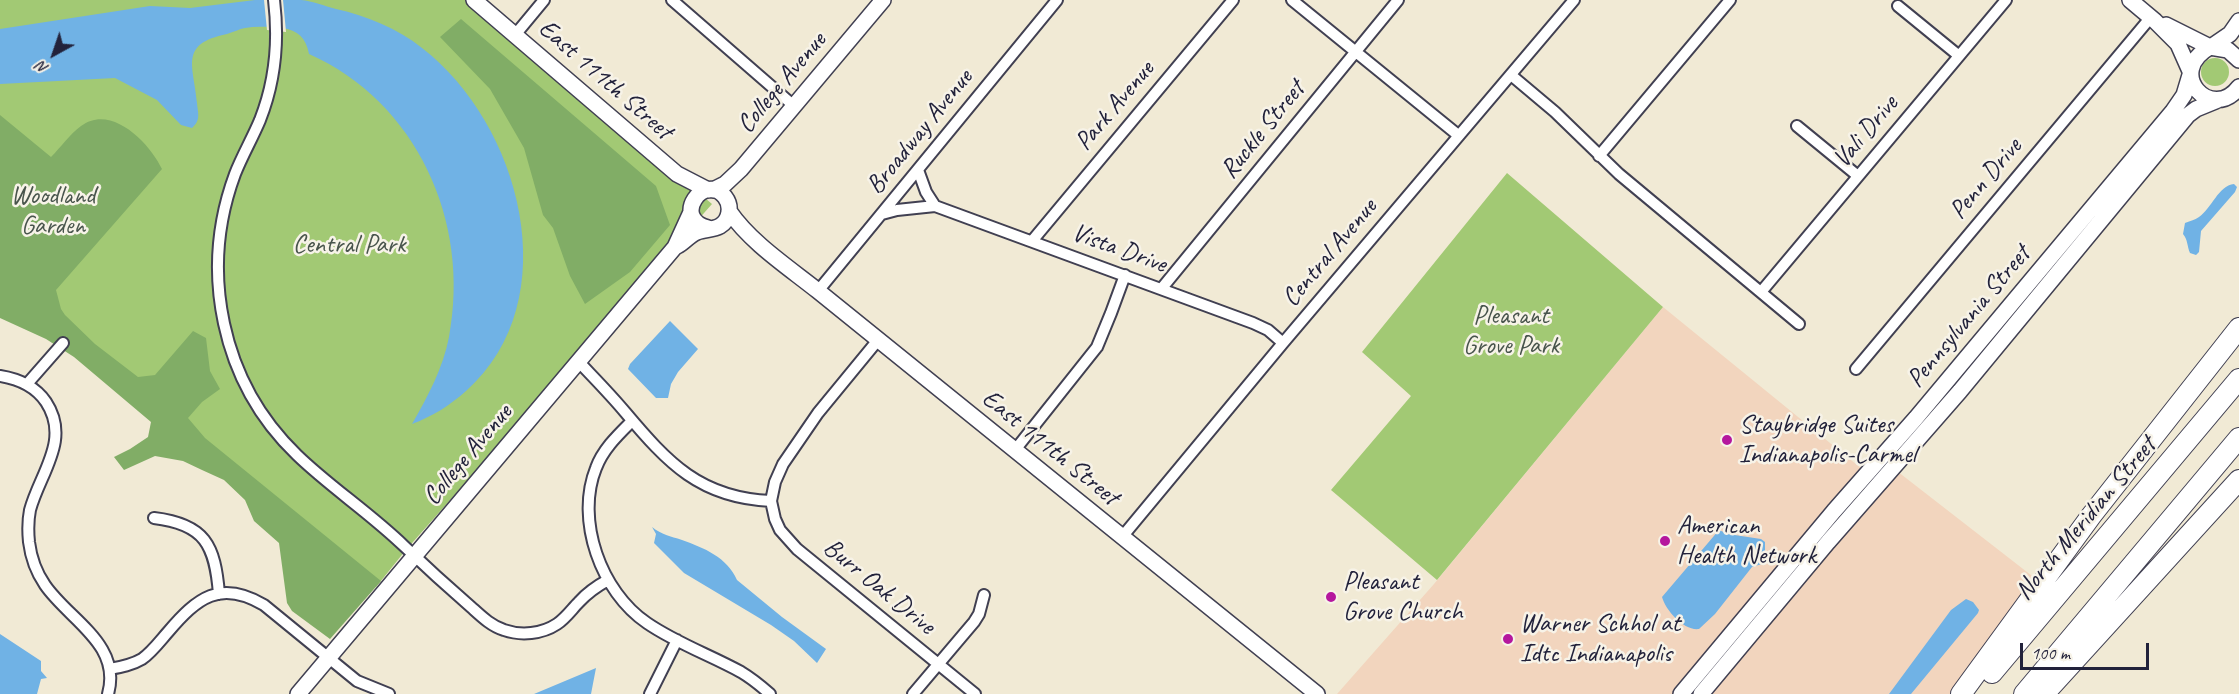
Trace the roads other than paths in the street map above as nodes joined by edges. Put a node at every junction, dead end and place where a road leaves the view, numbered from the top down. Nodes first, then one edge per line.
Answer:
1 (274, 0) edge
2 (474, 0) edge
3 (544, 0) edge
4 (672, 0) edge
5 (884, 0) edge
6 (1058, 0) edge
7 (1233, 0) edge
8 (1292, 0) edge
9 (1398, 0) edge
10 (1574, 0) edge
11 (1731, 0) edge
12 (2006, 0) edge
13 (2130, 0) edge
14 (1898, 6) dead end
15 (2153, 19) junction
16 (2239, 21) edge
17 (515, 35) junction
18 (2211, 47) junction
19 (1356, 52) junction
20 (1958, 56) junction
21 (2239, 60) edge
22 (2190, 73) junction
23 (1511, 75) junction
24 (2239, 87) edge
25 (2220, 100) junction
26 (2239, 105) edge
27 (794, 106) junction
28 (1797, 126) dead end
29 (1458, 135) junction
30 (1599, 156) junction
31 (741, 169) junction
32 (918, 170) junction
33 (677, 174) junction
34 (1858, 176) junction
35 (711, 190) junction
36 (935, 206) junction
37 (691, 208) junction
38 (729, 208) junction
39 (882, 214) junction
40 (711, 228) junction
41 (754, 239) junction
42 (1032, 241) junction
43 (675, 247) junction
44 (1125, 274) junction
45 (1162, 288) junction
46 (818, 291) junction
47 (1761, 292) junction
48 (1799, 324) dead end
49 (2239, 328) edge
50 (878, 340) junction
51 (63, 343) dead end
52 (1283, 343) junction
53 (578, 361) junction
54 (1856, 369) dead end
55 (0, 376) edge
56 (2239, 379) edge
57 (27, 384) junction
58 (633, 421) junction
59 (2239, 438) edge
60 (1015, 450) junction
61 (2239, 480) edge
62 (771, 501) junction
63 (154, 518) dead end
64 (1122, 537) junction
65 (415, 557) junction
66 (608, 580) junction
67 (219, 594) junction
68 (984, 595) dead end
69 (677, 640) junction
70 (328, 659) junction
71 (939, 664) junction
72 (110, 669) junction
73 (108, 694) edge
74 (298, 694) edge
75 (389, 694) edge
76 (650, 694) edge
77 (770, 694) edge
78 (913, 694) edge
79 (975, 694) edge
80 (1317, 694) edge
81 (1681, 694) edge
82 (1701, 694) edge
83 (1961, 694) edge
84 (1975, 694) edge
85 (2024, 694) edge
86 (2044, 694) edge

1 - 65 street
2 - 17 main road, East 111th Street
3 - 17 street
4 - 27 street
5 - 27 main road, College Avenue
6 - 32 street, Broadway Avenue
7 - 42 street, Park Avenue
8 - 19 street
9 - 19 street, Ruckle Street
10 - 23 street, Central Avenue
11 - 30 street
12 - 20 street, Vali Drive
13 - 15 main road
14 - 20 street
15 - 18 main road
15 - 22 main road
15 - 54 street, Penn Drive
16 - 18 main road
17 - 33 main road, East 111th Street
18 - 21 main road
18 - 22 main road, Pennsylvania Street
19 - 29 street
19 - 45 street, Ruckle Street
20 - 34 street, Vali Drive
22 - 25 main road
22 - 81 main road, Pennsylvania Street
23 - 29 street, Central Avenue
23 - 30 street
24 - 25 main road, Pennsylvania Street
25 - 26 main road
25 - 82 main road, Pennsylvania Street
27 - 31 main road, College Avenue
28 - 34 street
29 - 52 street, Central Avenue
30 - 47 street
31 - 35 main road, College Avenue
31 - 38 main road, College Avenue
32 - 36 street
32 - 39 street, Broadway Avenue
33 - 35 main road, East 111th Street
33 - 37 main road, East 111th Street
34 - 47 street, Vali Drive
35 - 37 main road
35 - 38 main road
36 - 39 street, Vista Drive
36 - 42 street, Vista Drive
37 - 40 main road
37 - 43 main road, College Avenue
38 - 40 main road
38 - 41 main road, East 111th Street
39 - 46 street, Broadway Avenue
40 - 41 main road, East 111th Street
40 - 43 main road, College Avenue
41 - 46 main road, East 111th Street
42 - 44 street, Vista Drive
43 - 53 main road, College Avenue
44 - 45 street, Vista Drive
44 - 60 street
45 - 52 street, Vista Drive
46 - 50 main road, East 111th Street
47 - 48 street
49 - 83 highway
50 - 60 main road, East 111th Street
50 - 62 street
51 - 57 street
52 - 64 street, Central Avenue
53 - 58 street
53 - 65 main road, College Avenue
55 - 57 street
56 - 84 highway, North Meridian Street
57 - 72 street
58 - 62 street
58 - 66 street
59 - 85 highway
60 - 64 main road, East 111th Street
61 - 86 highway
62 - 71 street, Burr Oak Drive
63 - 67 street
64 - 80 main road, East 111th Street
65 - 66 street
65 - 70 main road, College Avenue
66 - 69 street
67 - 70 street
67 - 72 street
68 - 71 street
69 - 76 street
69 - 77 street
70 - 74 main road, College Avenue
70 - 75 street
71 - 78 street
71 - 79 street, Burr Oak Drive
72 - 73 street

